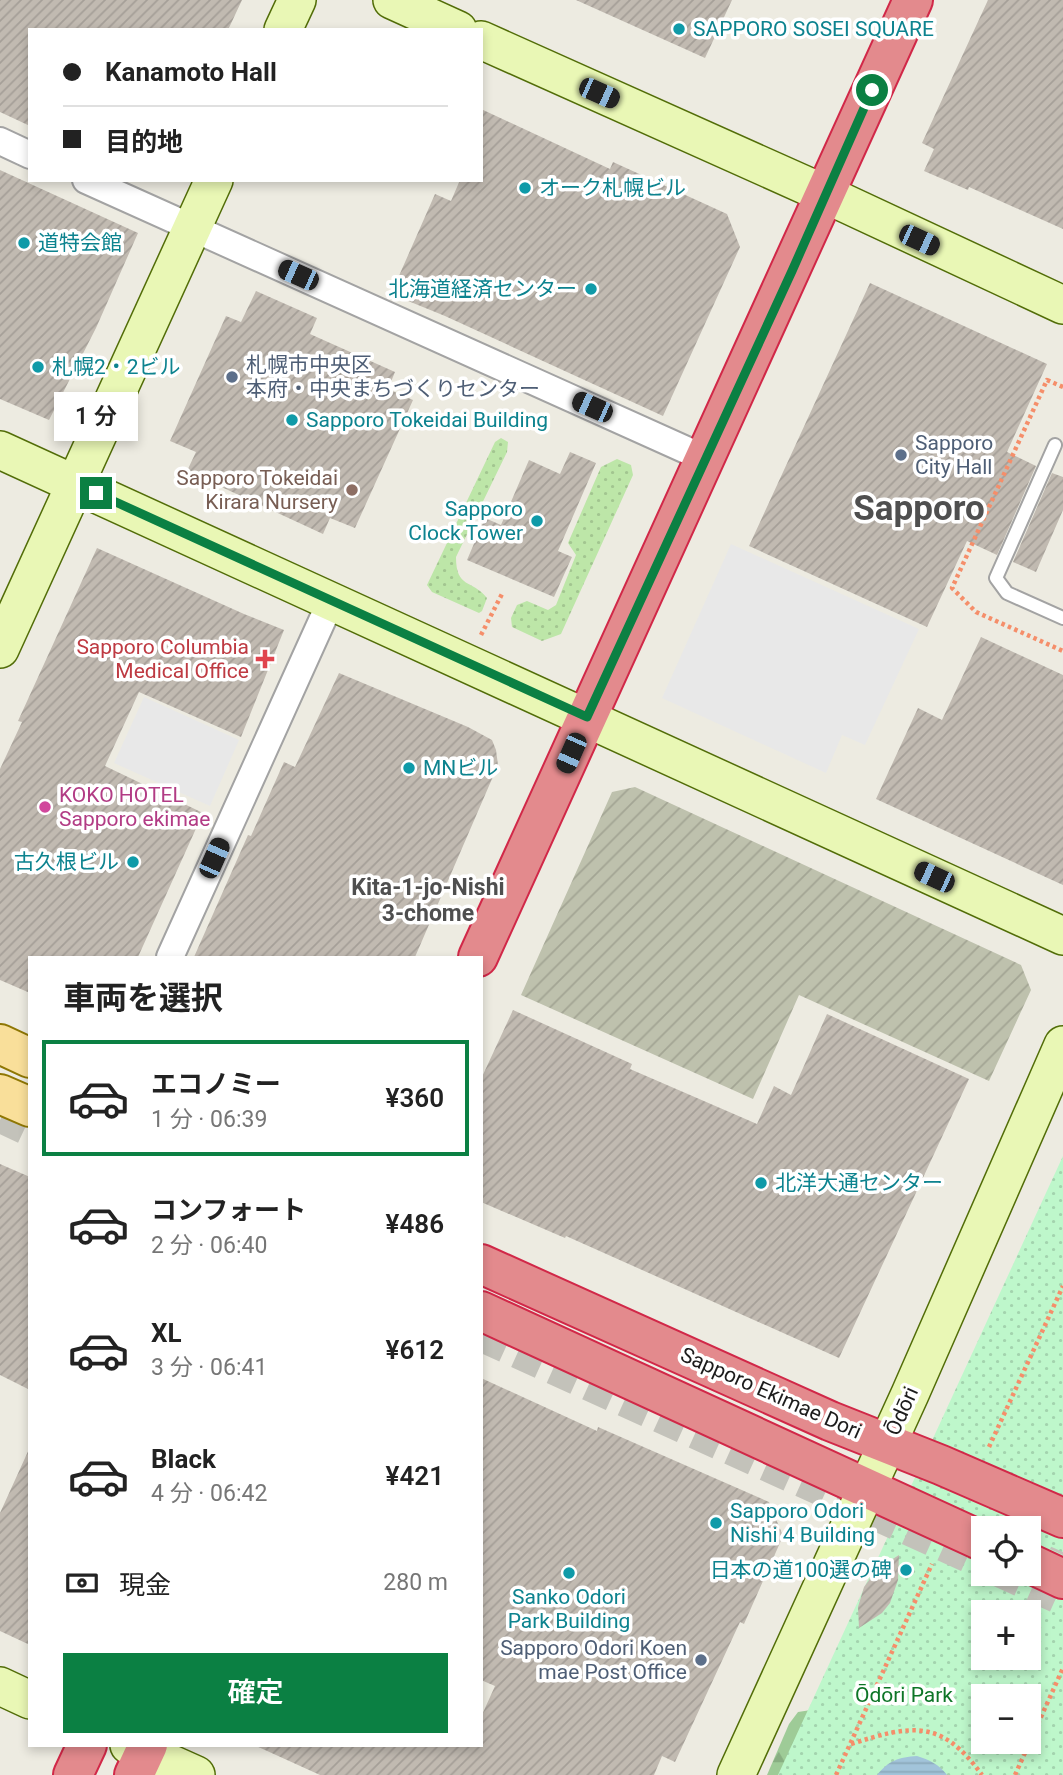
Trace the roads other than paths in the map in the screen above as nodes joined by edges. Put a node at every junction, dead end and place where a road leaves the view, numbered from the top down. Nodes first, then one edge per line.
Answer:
1 (297, 0) edge
2 (392, 0) edge
3 (913, 0) edge
4 (284, 28) edge
5 (454, 28) edge
6 (483, 41) edge
7 (0, 141) edge
8 (28, 154) edge
9 (90, 182) edge
10 (213, 182) edge
11 (824, 194) junction
12 (192, 228) junction
13 (1063, 305) edge
14 (1055, 445) dead end
15 (0, 450) edge
16 (704, 458) junction
17 (76, 484) junction
18 (331, 601) junction
19 (1063, 618) edge
20 (0, 649) edge
21 (587, 717) junction
22 (1063, 936) edge
23 (170, 956) edge
24 (478, 956) edge
25 (0, 1044) edge
26 (1063, 1045) edge
27 (28, 1057) edge
28 (0, 1094) edge
29 (28, 1106) edge
30 (483, 1265) edge
31 (483, 1312) edge
32 (888, 1443) junction
33 (867, 1488) junction
34 (1063, 1518) edge
35 (971, 1536) edge
36 (1041, 1569) edge
37 (1063, 1579) edge
38 (0, 1686) edge
39 (28, 1698) edge
40 (86, 1747) edge
41 (139, 1754) edge
42 (73, 1775) edge
43 (196, 1775) edge
44 (736, 1775) edge

1 - 4 street
2 - 5 street
3 - 11 highway
6 - 11 street
7 - 8 street
9 - 12 street
10 - 12 street
11 - 13 street
11 - 16 highway
12 - 16 street
12 - 17 street
14 - 19 lane
15 - 17 street
16 - 21 highway
17 - 18 street
17 - 20 street
18 - 21 street
18 - 23 street
21 - 22 street
21 - 24 highway
25 - 27 main road
26 - 32 street, Ōdōri
28 - 29 main road
30 - 32 highway, Sapporo Ekimae Dori
31 - 33 highway
32 - 33 street, Ōdōri
32 - 34 highway, Sapporo Ekimae Dori
33 - 35 highway
33 - 44 street, Ōdōri
36 - 37 highway
38 - 39 street
40 - 42 highway
41 - 43 street

